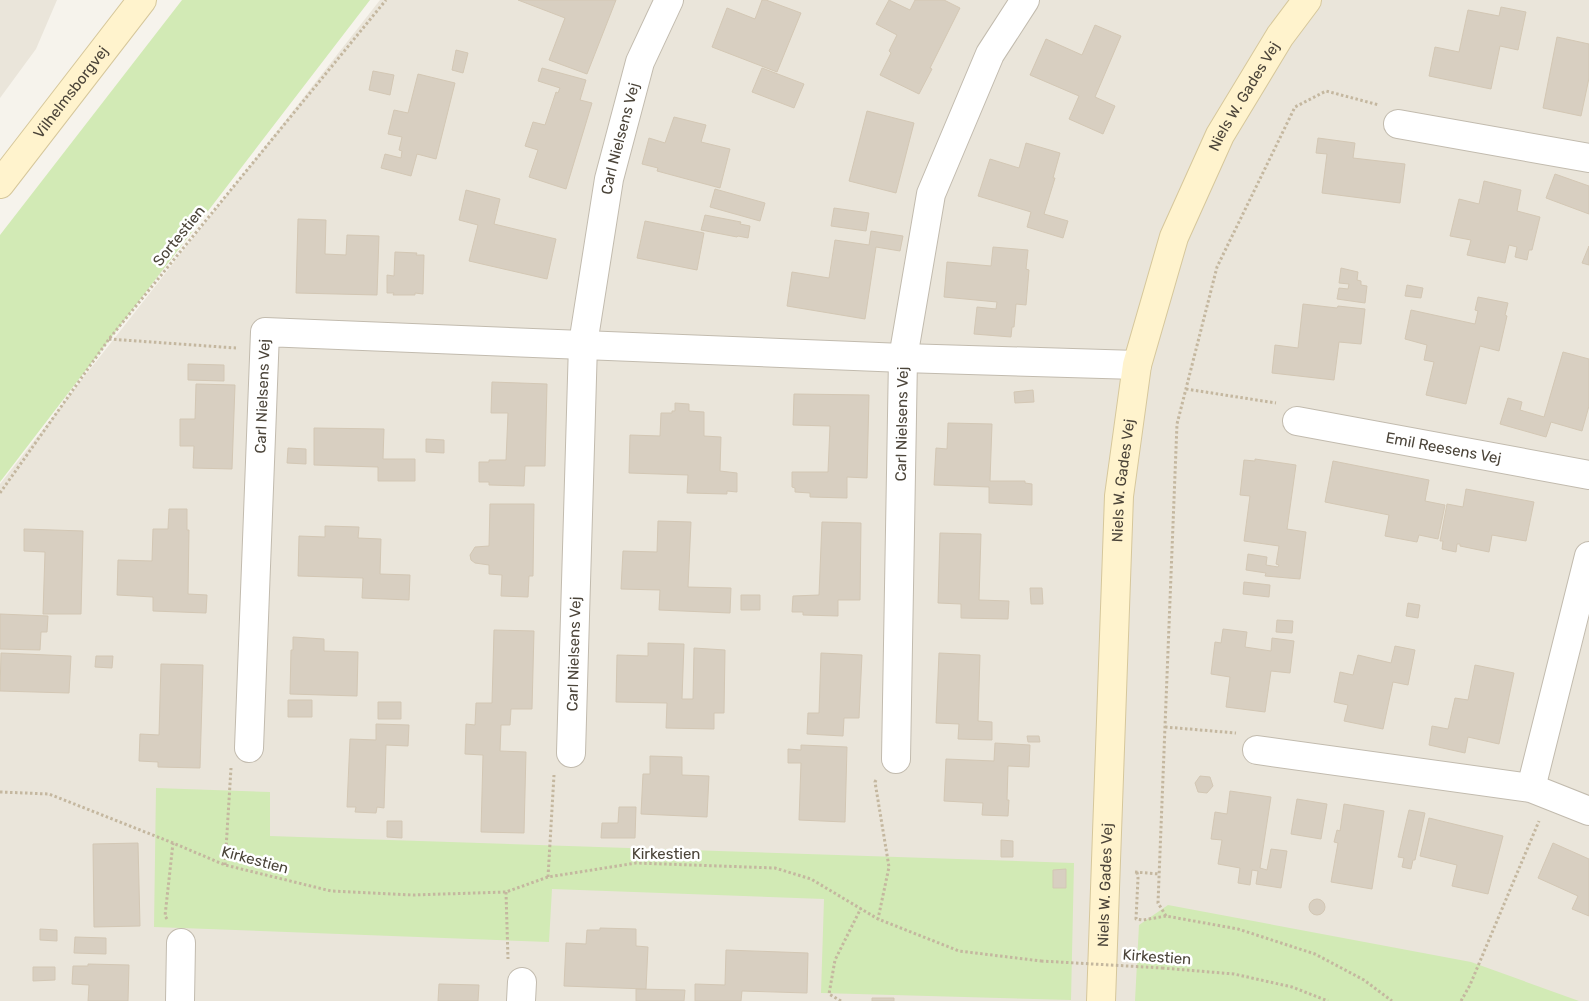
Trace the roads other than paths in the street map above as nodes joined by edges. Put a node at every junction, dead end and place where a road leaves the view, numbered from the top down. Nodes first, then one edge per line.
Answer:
1 (142, 0) edge
2 (669, 0) edge
3 (1025, 0) edge
4 (1308, 0) edge
5 (1398, 124) road end
6 (1589, 158) edge
7 (0, 184) edge
8 (583, 344) junction
9 (903, 358) junction
10 (1137, 365) junction
11 (1297, 421) road end
12 (1589, 475) edge
13 (1589, 556) edge
14 (249, 748) road end
15 (1257, 750) road end
16 (571, 754) road end
17 (896, 759) road end
18 (1540, 791) junction
19 (1589, 811) edge
20 (182, 943) road end
21 (180, 1001) edge
22 (1101, 1001) edge

1 - 7 street, Vilhelmsborgvej
2 - 8 street, Carl Nielsens Vej
3 - 9 street, Carl Nielsens Vej
4 - 10 street, Niels W. Gades Vej
5 - 6 street
8 - 9 street, Carl Nielsens Vej
8 - 14 street, Carl Nielsens Vej
8 - 16 street, Carl Nielsens Vej
9 - 10 street, Carl Nielsens Vej
9 - 17 street, Carl Nielsens Vej
10 - 22 street, Niels W. Gades Vej
11 - 12 street, Emil Reesens Vej
13 - 18 street
15 - 18 street
18 - 19 street
20 - 21 street

